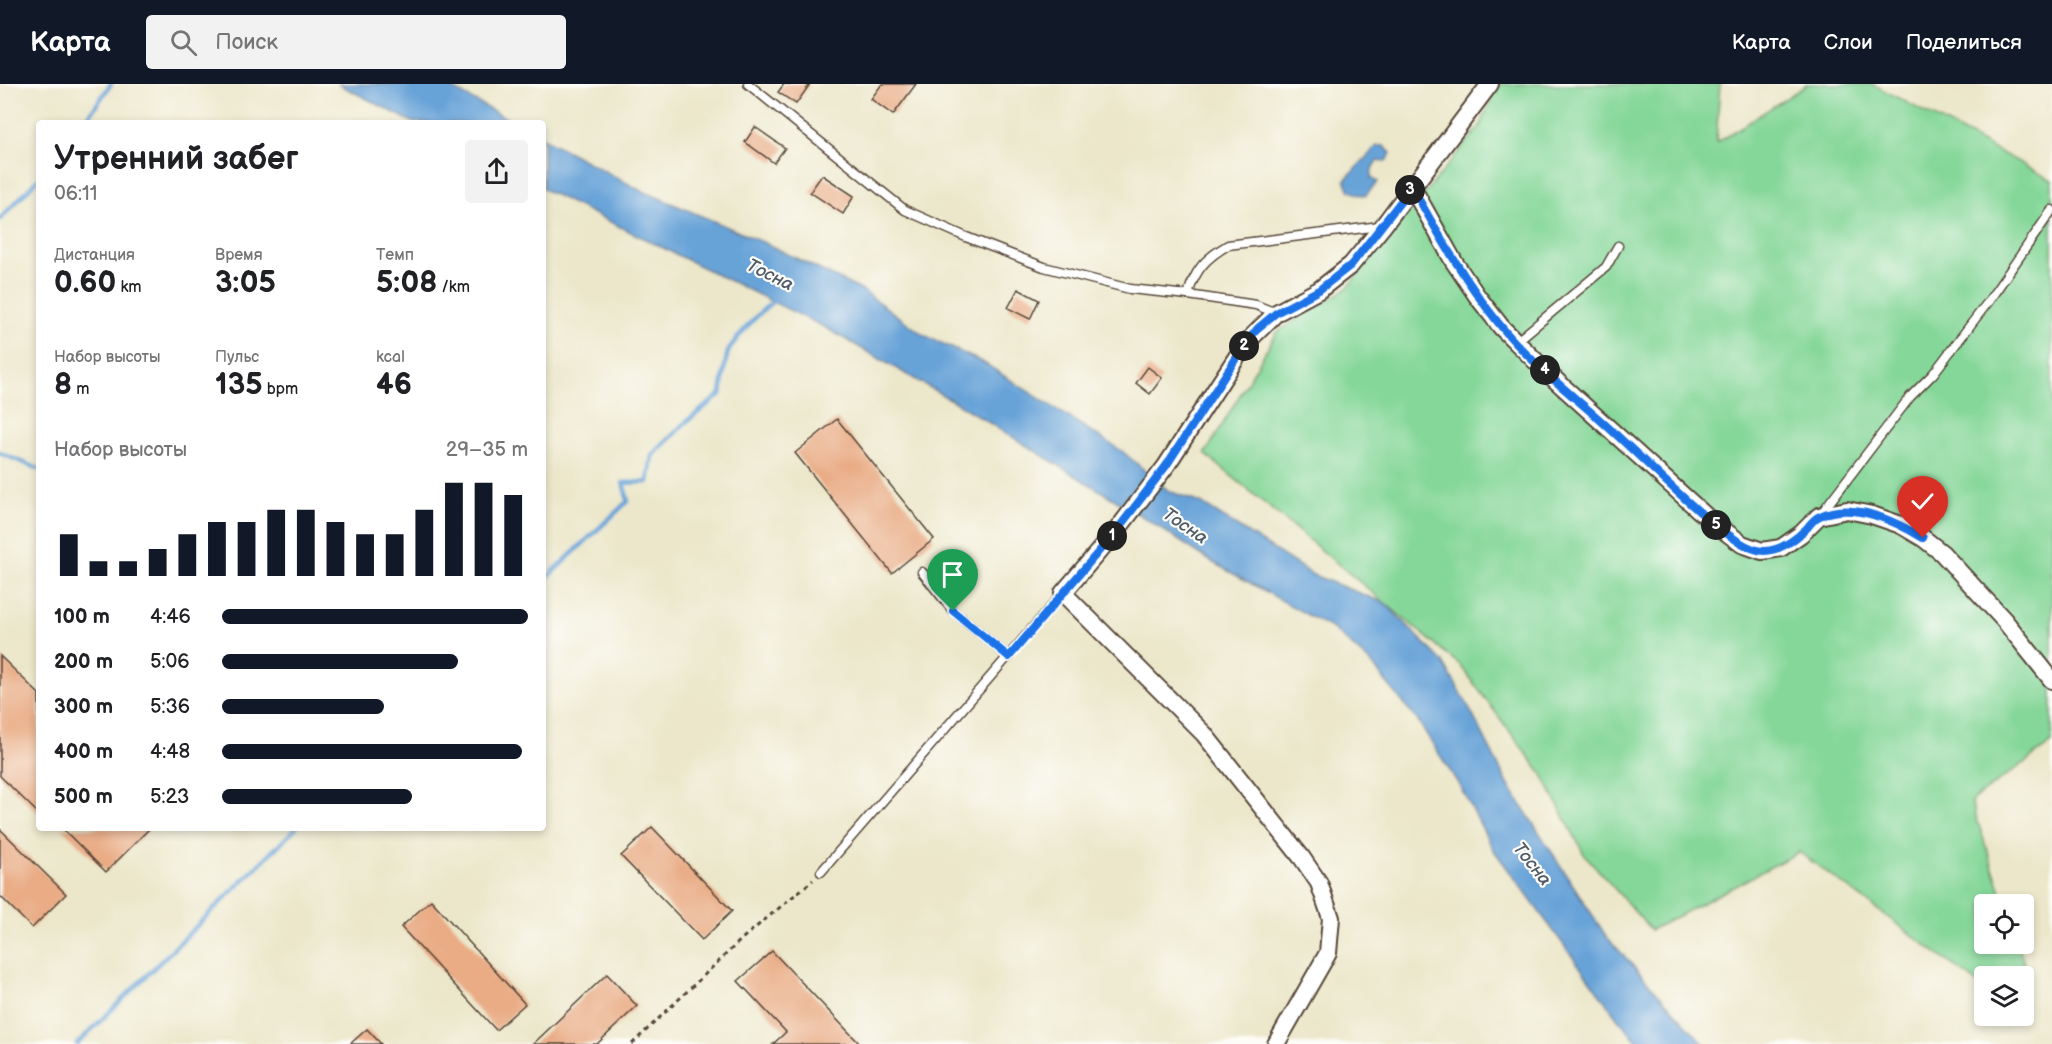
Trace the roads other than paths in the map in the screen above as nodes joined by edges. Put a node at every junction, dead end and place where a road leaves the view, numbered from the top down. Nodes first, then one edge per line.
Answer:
1 (1490, 84) edge
2 (752, 85) edge
3 (1412, 187) junction
4 (2052, 210) edge
5 (1383, 226) junction
6 (1618, 246) dead end
7 (1188, 295) junction
8 (1276, 313) junction
9 (1516, 342) junction
10 (1819, 516) junction
11 (922, 572) dead end
12 (1063, 593) junction
13 (1009, 657) junction
14 (2052, 680) edge
15 (821, 872) road end
16 (1276, 1044) edge

1 - 3 street
2 - 7 lane
3 - 5 street
3 - 9 street
4 - 10 lane
5 - 7 lane
5 - 8 street
6 - 9 lane
7 - 8 lane
8 - 12 street
9 - 10 street
10 - 14 street
11 - 13 lane
12 - 13 lane
12 - 16 street
13 - 15 lane

